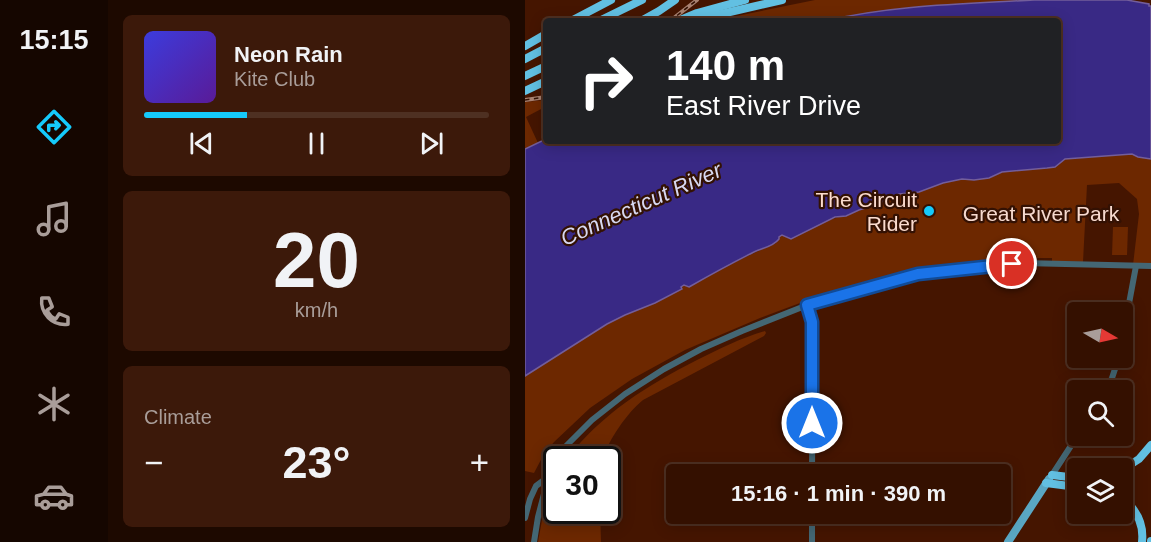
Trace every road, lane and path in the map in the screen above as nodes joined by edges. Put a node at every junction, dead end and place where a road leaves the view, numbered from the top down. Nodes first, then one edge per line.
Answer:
1 (611, 0) edge
2 (642, 0) edge
3 (675, 0) edge
4 (745, 0) edge
5 (782, 0) edge
6 (723, 9) junction
7 (577, 18) edge
8 (605, 18) edge
9 (647, 18) edge
10 (684, 18) edge
11 (699, 18) edge
12 (543, 36) edge
13 (525, 46) edge
14 (543, 50) edge
15 (525, 59) edge
16 (543, 67) edge
17 (525, 76) edge
18 (543, 82) edge
19 (525, 91) edge
20 (1136, 266) junction
21 (1151, 266) edge
22 (1129, 302) edge
23 (807, 305) junction
24 (1151, 445) edge
25 (567, 446) edge
26 (1071, 446) edge
27 (1133, 463) edge
28 (812, 464) edge
29 (1067, 478) edge
30 (1049, 479) junction
31 (543, 481) edge
32 (1067, 484) edge
33 (543, 498) edge
34 (1133, 509) edge
35 (525, 518) edge
36 (812, 524) edge
37 (534, 542) edge
38 (812, 542) edge
39 (1008, 542) edge
40 (1142, 542) edge

1 - 7 highway
2 - 8 highway
3 - 9 highway
4 - 6 highway
5 - 6 highway
6 - 10 highway
6 - 11 highway
12 - 13 highway
14 - 15 highway
16 - 17 highway
18 - 19 highway
20 - 21 street
20 - 22 street
20 - 23 street
23 - 25 street
23 - 28 street
24 - 27 highway
26 - 30 street
29 - 30 highway
30 - 32 highway
30 - 39 main road
31 - 35 street
33 - 37 street
34 - 40 highway
36 - 38 street

